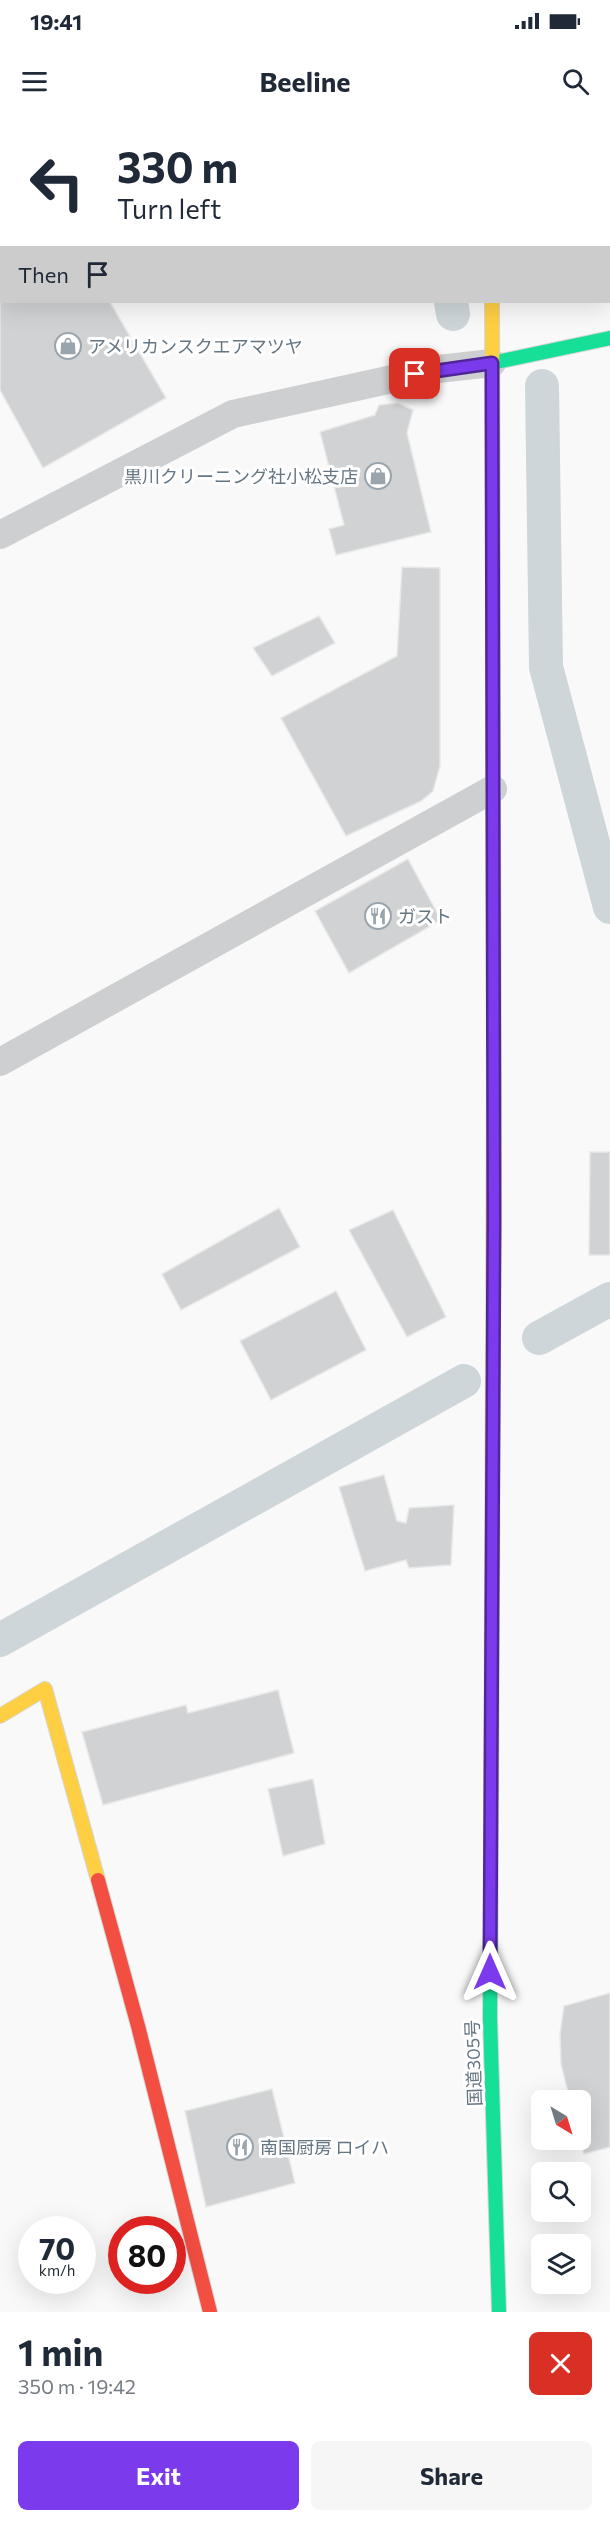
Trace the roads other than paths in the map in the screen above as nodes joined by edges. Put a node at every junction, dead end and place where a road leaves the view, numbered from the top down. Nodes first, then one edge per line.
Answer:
1 (492, 303) edge
2 (610, 338) edge
3 (492, 363) junction
4 (0, 535) edge
5 (493, 789) junction
6 (0, 1062) edge
7 (0, 1716) edge
8 (210, 2312) edge
9 (499, 2312) edge

1 - 3 main road, 国道305号
2 - 3 main road
3 - 4 street
3 - 5 main road, 国道305号
5 - 6 street
5 - 9 main road, 国道305号
7 - 8 main road

